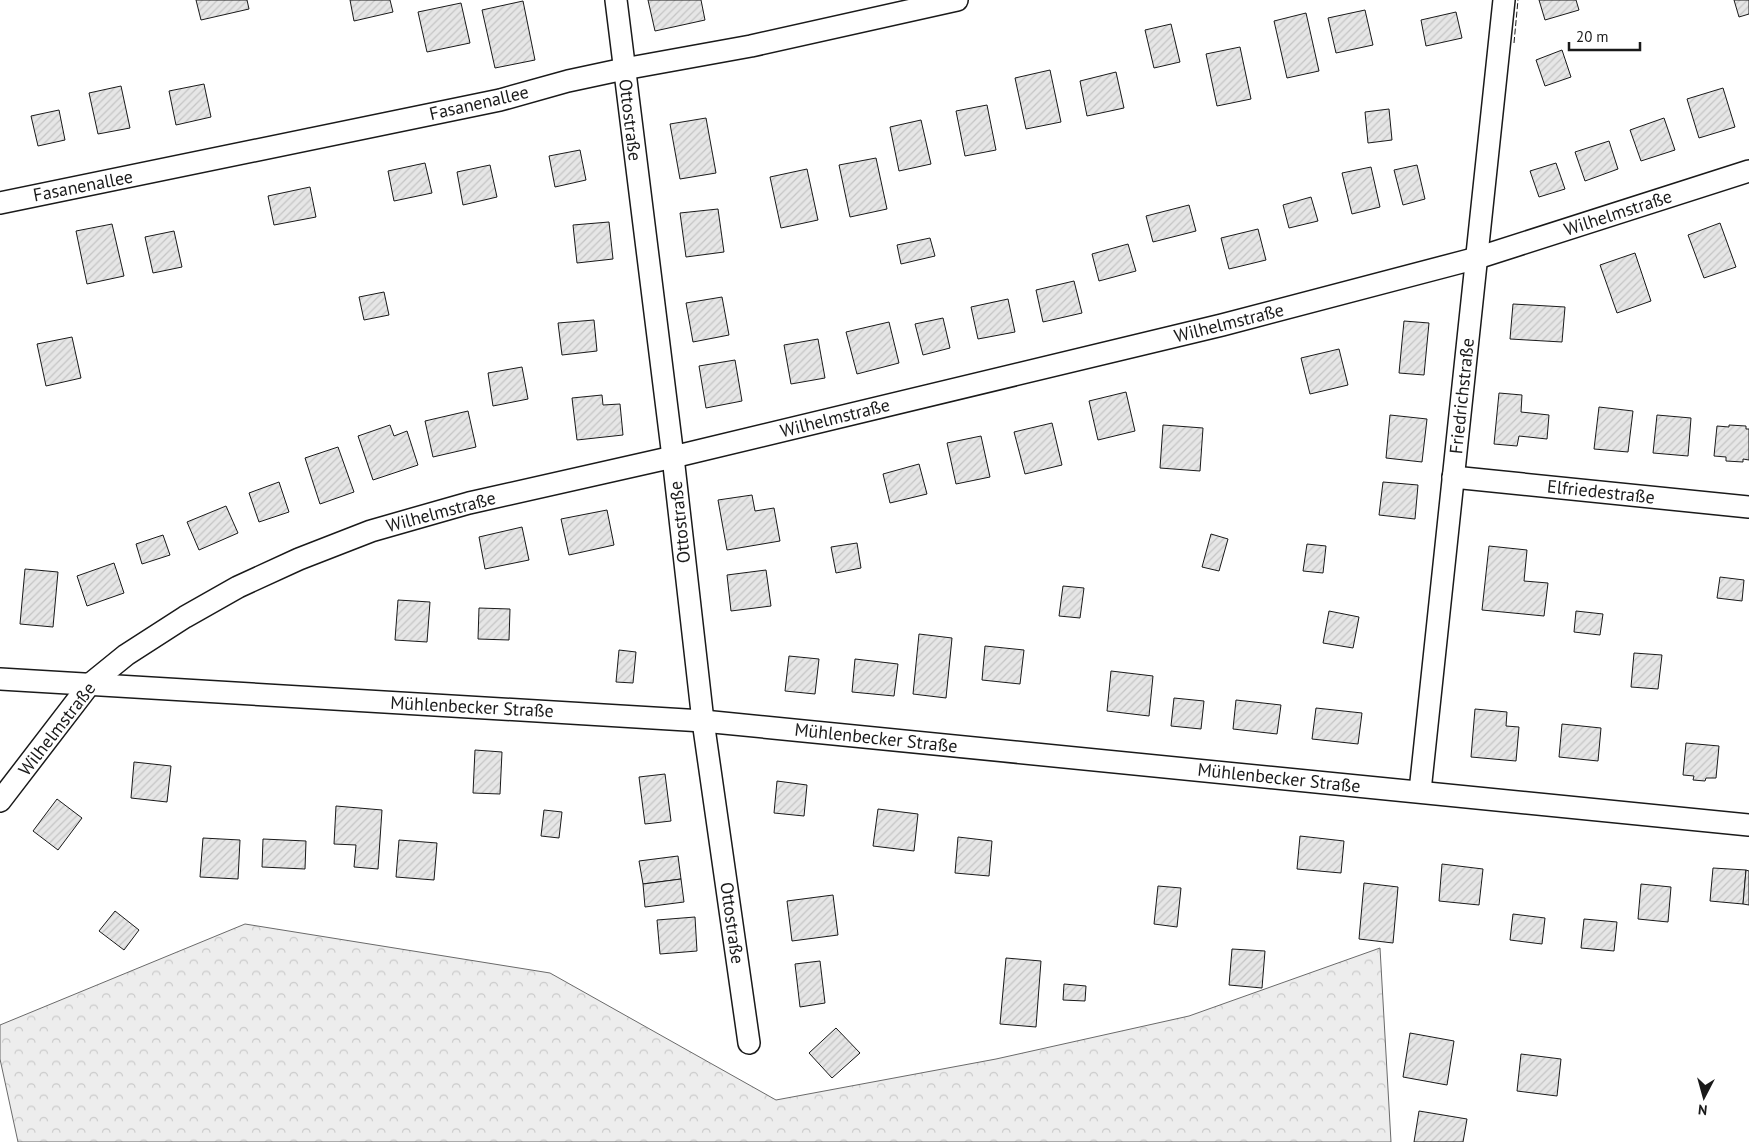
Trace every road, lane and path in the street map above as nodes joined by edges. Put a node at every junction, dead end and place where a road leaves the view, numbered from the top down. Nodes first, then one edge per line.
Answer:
1 (616, 0) edge
2 (958, 0) edge
3 (1504, 0) edge
4 (624, 69) junction
5 (1749, 171) edge
6 (0, 202) edge
7 (1477, 258) junction
8 (673, 457) junction
9 (1453, 477) junction
10 (1749, 507) edge
11 (0, 679) edge
12 (89, 685) junction
13 (703, 720) junction
14 (1420, 792) junction
15 (0, 801) edge
16 (1749, 825) edge
17 (749, 1043) dead end

1 - 4 street, Ottostraße
2 - 4 street, Fasanenallee
3 - 7 street, Friedrichstraße
4 - 6 street, Fasanenallee
4 - 8 street, Ottostraße
5 - 7 street, Wilhelmstraße
7 - 8 street, Wilhelmstraße
7 - 9 street, Friedrichstraße
8 - 12 street, Wilhelmstraße
8 - 13 street, Ottostraße
9 - 10 street, Elfriedestraße
9 - 14 street, Friedrichstraße
11 - 12 street, Mühlenbecker Straße
12 - 13 street, Mühlenbecker Straße
12 - 15 street, Wilhelmstraße
13 - 14 street, Mühlenbecker Straße
13 - 17 street, Ottostraße
14 - 16 street, Mühlenbecker Straße

